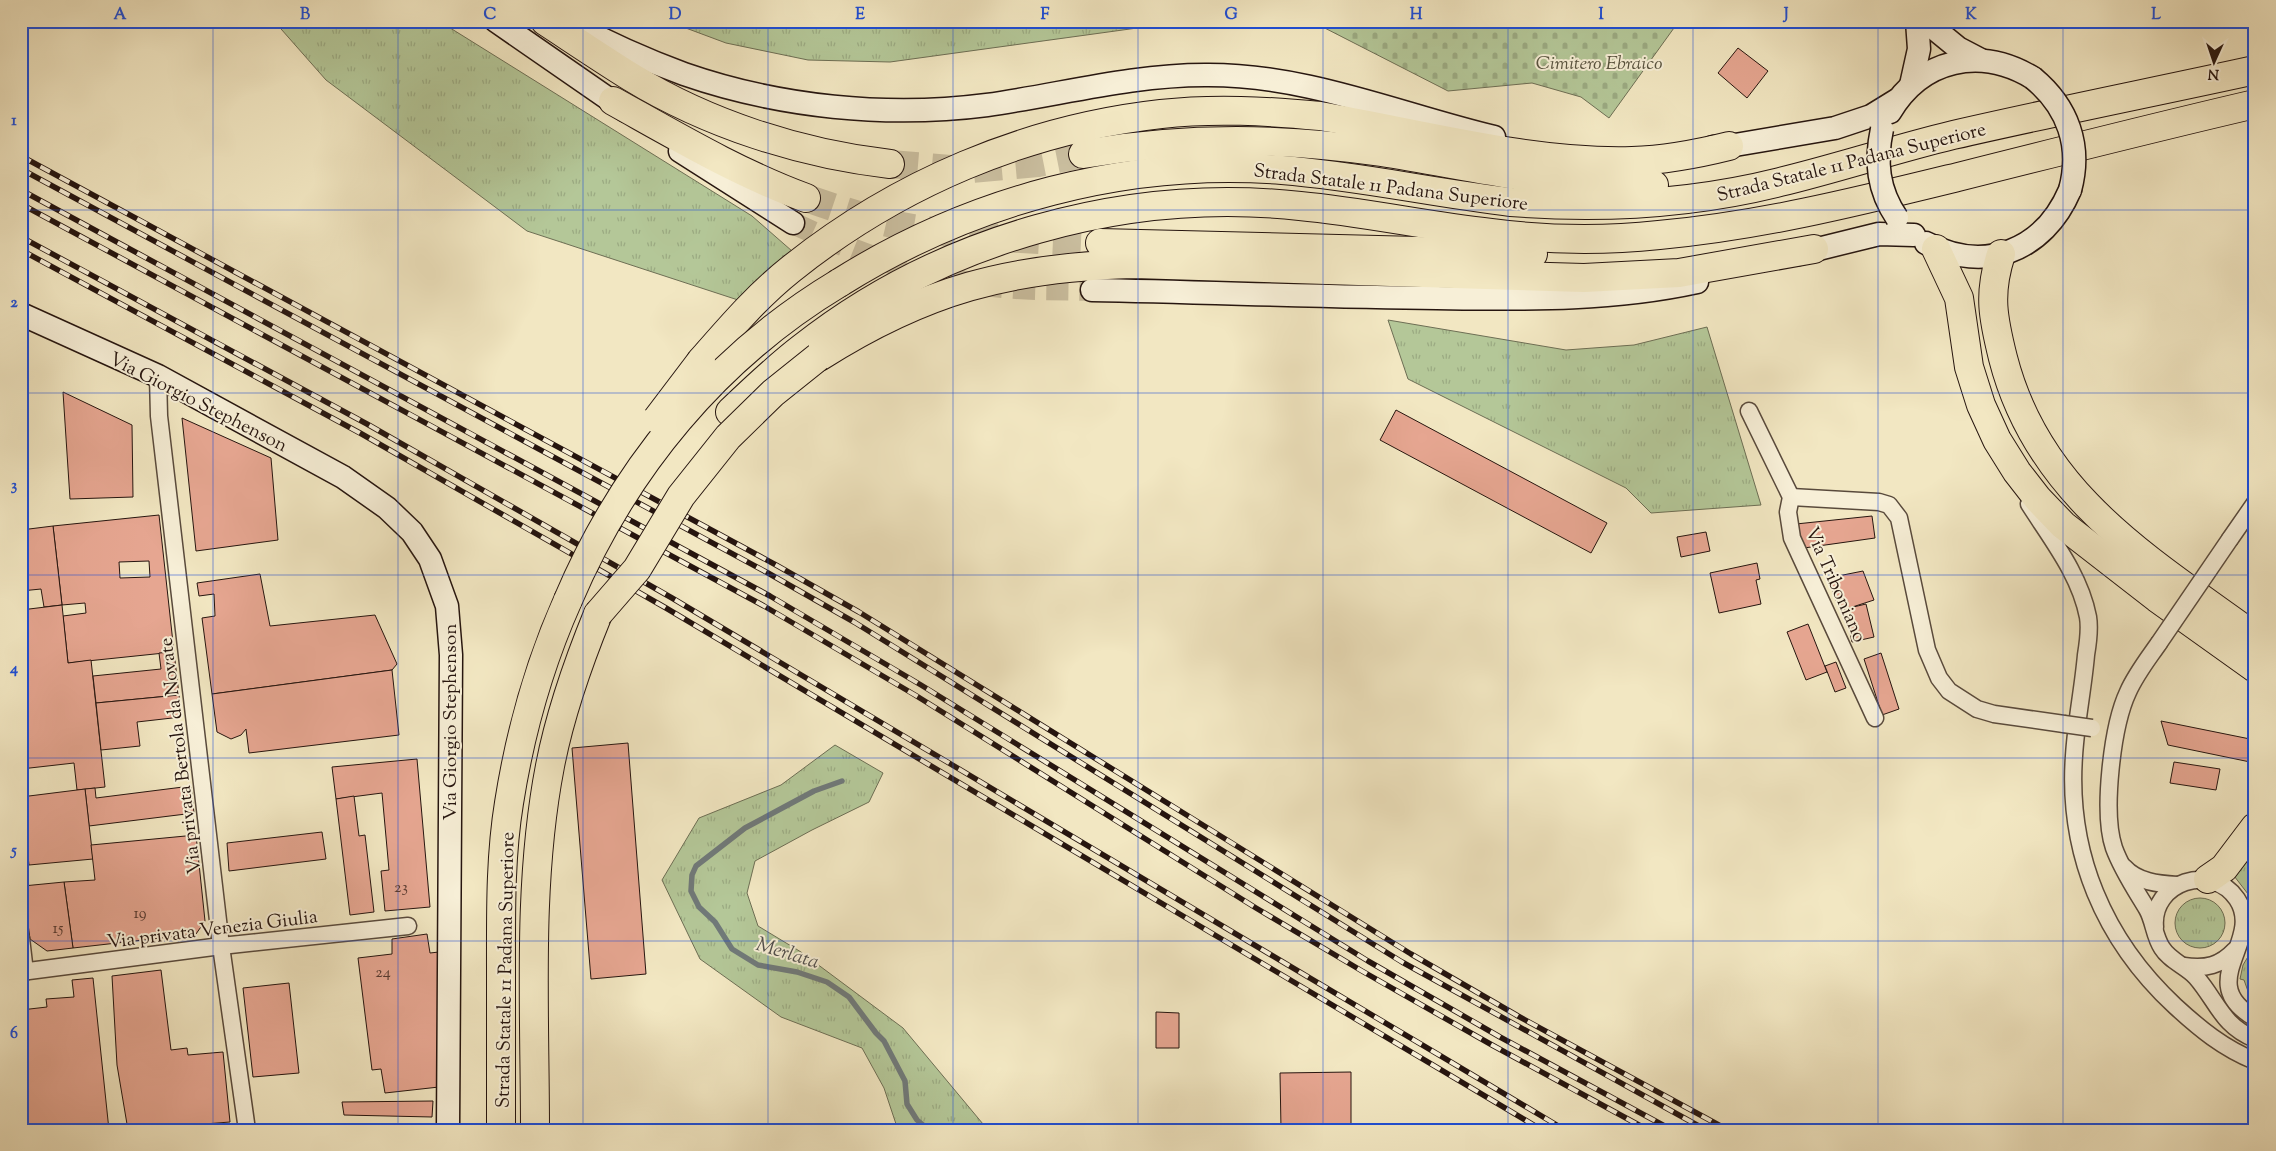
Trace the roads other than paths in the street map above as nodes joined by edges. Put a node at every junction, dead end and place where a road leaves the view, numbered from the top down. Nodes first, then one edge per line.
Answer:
1 (496, 21) edge
2 (545, 21) edge
3 (566, 21) edge
4 (1917, 21) edge
5 (1925, 21) edge
6 (1981, 60) junction
7 (2255, 70) edge
8 (1904, 92) junction
9 (613, 101) junction
10 (2255, 104) edge
11 (1951, 136) junction
12 (1729, 146) junction
13 (1083, 154) tunnel mouth
14 (890, 164) tunnel mouth
15 (806, 198) tunnel mouth
16 (1839, 206) junction
17 (793, 223) tunnel mouth
18 (1925, 242) junction
19 (1100, 243) tunnel mouth
20 (1814, 249) junction
21 (2001, 254) junction
22 (1092, 290) tunnel mouth
23 (21, 314) edge
24 (158, 376) junction
25 (1749, 411) dead end
26 (1997, 440) junction
27 (1791, 497) junction
28 (2255, 503) edge
29 (568, 600) junction
30 (598, 614) junction
31 (2255, 637) edge
32 (2255, 668) edge
33 (1874, 718) dead end
34 (2116, 731) junction
35 (2255, 827) edge
36 (2120, 862) junction
37 (2208, 880) junction
38 (2177, 884) junction
39 (408, 926) dead end
40 (2156, 934) junction
41 (21, 938) edge
42 (221, 946) junction
43 (2237, 948) junction
44 (2184, 966) junction
45 (23, 972) edge
46 (2255, 1018) edge
47 (2255, 1039) edge
48 (2255, 1061) edge
49 (247, 1130) edge
50 (448, 1130) edge
51 (501, 1130) edge
52 (535, 1130) edge

1 - 9 street
2 - 14 highway
3 - 12 street
4 - 8 street
5 - 6 street
6 - 8 street
6 - 21 street, bridge
7 - 11 highway, Strada Statale 11 Padana Superiore
8 - 12 street
8 - 18 street, bridge
9 - 15 highway
9 - 17 street
10 - 16 highway, Strada Statale 11 Padana Superiore
11 - 13 highway
11 - 29 highway, Strada Statale 11 Padana Superiore, bridge
12 - 29 highway, bridge
16 - 19 highway
16 - 30 highway, Strada Statale 11 Padana Superiore, bridge
18 - 20 street
18 - 21 street
18 - 26 highway
20 - 22 street
20 - 30 highway, bridge
21 - 31 highway
23 - 24 street, Via Giorgio Stephenson
24 - 42 street, Via privata Bertola da Novate
24 - 50 street, Via Giorgio Stephenson
25 - 27 street, Via Triboniano
26 - 32 highway
26 - 48 street
27 - 33 street, Via Triboniano
27 - 34 street, bridge
28 - 34 street, bridge
29 - 51 highway, Strada Statale 11 Padana Superiore
30 - 52 highway, Strada Statale 11 Padana Superiore
34 - 36 street
35 - 37 highway
36 - 38 street
36 - 40 street
37 - 38 street
37 - 43 street
38 - 40 street
39 - 42 street, Via privata Venezia Giulia
40 - 44 street
41 - 45 street
42 - 45 street, Via privata Venezia Giulia
42 - 49 street, Via privata Bertola da Novate
43 - 44 street
43 - 46 street
44 - 47 street

